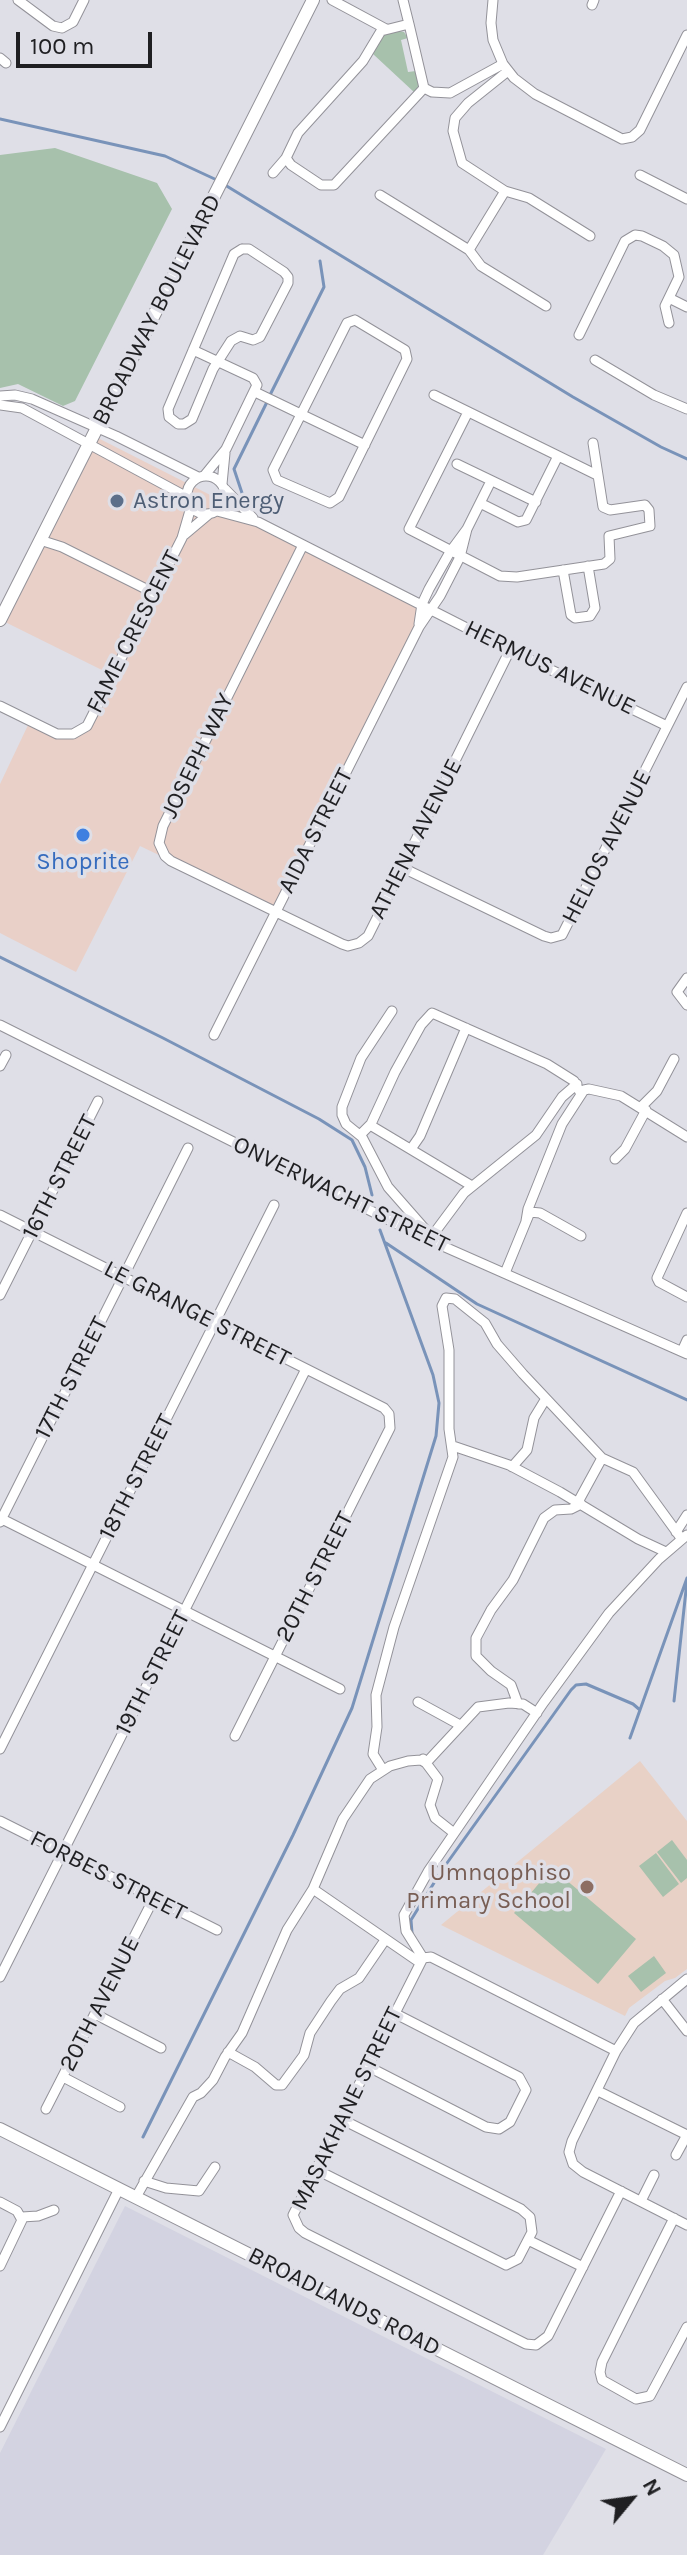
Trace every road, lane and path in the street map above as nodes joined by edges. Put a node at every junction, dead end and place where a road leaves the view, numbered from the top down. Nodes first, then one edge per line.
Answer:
1 (18, 0) edge
2 (84, 0) edge
3 (313, 0) edge
4 (332, 0) edge
5 (403, 0) edge
6 (493, 0) edge
7 (409, 24) junction
8 (386, 29) junction
9 (687, 35) edge
10 (675, 58) junction
11 (687, 64) edge
12 (506, 68) junction
13 (424, 88) junction
14 (286, 158) junction
15 (273, 173) dead end
16 (640, 175) dead end
17 (505, 191) junction
18 (380, 195) dead end
19 (687, 199) edge
20 (590, 236) dead end
21 (469, 250) junction
22 (669, 298) junction
23 (546, 306) dead end
24 (687, 307) edge
25 (669, 323) dead end
26 (579, 335) dead end
27 (193, 350) junction
28 (595, 360) dead end
29 (219, 362) junction
30 (434, 395) dead end
31 (0, 396) edge
32 (263, 396) junction
33 (0, 405) edge
34 (687, 409) edge
35 (468, 412) junction
36 (299, 415) junction
37 (97, 428) junction
38 (593, 443) dead end
39 (90, 445) junction
40 (365, 445) junction
41 (226, 449) junction
42 (558, 456) junction
43 (457, 464) dead end
44 (597, 475) junction
45 (201, 476) junction
46 (491, 481) junction
47 (224, 487) junction
48 (187, 497) junction
49 (536, 502) junction
50 (480, 503) junction
51 (191, 507) junction
52 (213, 513) junction
53 (258, 522) junction
54 (182, 538) junction
55 (40, 540) junction
56 (303, 545) junction
57 (455, 554) junction
58 (588, 566) junction
59 (563, 570) junction
60 (154, 593) junction
61 (427, 607) junction
62 (0, 620) edge
63 (510, 650) junction
64 (687, 687) edge
65 (0, 706) edge
66 (667, 726) junction
67 (403, 868) junction
68 (276, 912) junction
69 (687, 978) edge
70 (687, 1005) edge
71 (392, 1011) dead end
72 (0, 1025) edge
73 (466, 1028) junction
74 (214, 1035) dead end
75 (6, 1055) dead end
76 (674, 1059) dead end
77 (0, 1066) edge
78 (579, 1089) junction
79 (98, 1101) dead end
80 (643, 1109) junction
81 (370, 1125) junction
82 (360, 1135) junction
83 (687, 1137) edge
84 (188, 1148) dead end
85 (411, 1149) junction
86 (615, 1159) dead end
87 (472, 1186) junction
88 (274, 1205) dead end
89 (687, 1213) edge
90 (0, 1215) edge
91 (526, 1221) junction
92 (32, 1231) junction
93 (581, 1236) dead end
94 (430, 1238) junction
95 (505, 1273) junction
96 (123, 1277) junction
97 (0, 1295) edge
98 (687, 1297) edge
99 (214, 1323) junction
100 (687, 1340) edge
101 (684, 1352) edge
102 (306, 1369) junction
103 (545, 1400) junction
104 (390, 1417) joint
105 (453, 1446) junction
106 (602, 1458) junction
107 (512, 1467) junction
108 (579, 1503) junction
109 (687, 1515) edge
110 (1, 1520) edge
111 (681, 1535) edge
112 (666, 1552) junction
113 (93, 1565) junction
114 (184, 1611) junction
115 (275, 1656) junction
116 (340, 1689) dead end
117 (418, 1702) dead end
118 (518, 1704) junction
119 (537, 1713) junction
120 (460, 1725) junction
121 (235, 1736) dead end
122 (0, 1749) edge
123 (424, 1761) junction
124 (383, 1770) junction
125 (0, 1821) edge
126 (454, 1833) junction
127 (63, 1853) junction
128 (313, 1889) junction
129 (154, 1898) junction
130 (217, 1930) dead end
131 (385, 1940) junction
132 (421, 1960) junction
133 (0, 1977) edge
134 (687, 1979) edge
135 (662, 1999) junction
136 (394, 2013) junction
137 (95, 2014) junction
138 (687, 2031) edge
139 (161, 2048) dead end
140 (616, 2051) junction
141 (228, 2052) junction
142 (367, 2066) junction
143 (63, 2077) junction
144 (598, 2091) junction
145 (120, 2107) dead end
146 (46, 2109) dead end
147 (341, 2119) junction
148 (0, 2129) edge
149 (687, 2135) edge
150 (676, 2155) dead end
151 (215, 2167) dead end
152 (315, 2169) junction
153 (654, 2175) dead end
154 (144, 2181) junction
155 (119, 2189) junction
156 (621, 2191) junction
157 (136, 2197) junction
158 (641, 2201) junction
159 (0, 2202) edge
160 (54, 2210) dead end
161 (22, 2217) junction
162 (674, 2218) junction
163 (687, 2225) edge
164 (528, 2240) junction
165 (0, 2266) edge
166 (583, 2267) junction
167 (687, 2327) edge
168 (0, 2427) edge
169 (687, 2475) edge

1 - 2 street
3 - 37 main road, BROADWAY BOULEVARD
4 - 8 street
5 - 7 street
6 - 12 street
7 - 8 street
7 - 13 street
8 - 14 street
9 - 10 street
10 - 11 street
10 - 12 street
12 - 13 street
12 - 17 street
13 - 14 street
14 - 15 street
16 - 19 street
17 - 20 street
17 - 21 street
18 - 21 street
21 - 23 street
22 - 24 street
22 - 25 street
22 - 26 street
27 - 29 street
27 - 29 street
27 - 29 street
28 - 34 street
29 - 32 street
30 - 35 street
31 - 37 street
32 - 36 street
32 - 41 street
33 - 39 street
35 - 42 street
35 - 57 street
36 - 40 street
36 - 40 street
36 - 40 street
37 - 39 main road, BROADWAY BOULEVARD
37 - 45 street
38 - 44 street
39 - 48 street
39 - 55 main road, BROADWAY BOULEVARD
41 - 45 street
41 - 47 street
42 - 44 street
42 - 49 street
43 - 46 street
44 - 58 street
45 - 47 street
45 - 48 street
46 - 49 street
46 - 50 street
47 - 52 street
47 - 53 street
48 - 51 street
49 - 50 street
50 - 57 street
51 - 52 street
51 - 54 street, FAME CRESCENT
52 - 53 street
52 - 54 street, FAME CRESCENT
53 - 56 street, HERMUS AVENUE
54 - 60 street, FAME CRESCENT
55 - 60 street
55 - 62 main road, BROADWAY BOULEVARD
56 - 61 street, HERMUS AVENUE
56 - 68 street, JOSEPH WAY
57 - 59 street
57 - 61 street
58 - 59 street
58 - 59 street
60 - 65 street, FAME CRESCENT
61 - 63 street, HERMUS AVENUE
61 - 68 street, AIDA STREET
63 - 66 street, HERMUS AVENUE
63 - 67 street, ATHENA AVENUE
64 - 66 street, HELIOS AVENUE
66 - 67 street, HELIOS AVENUE
67 - 68 street, ATHENA AVENUE
68 - 74 street, AIDA STREET
69 - 70 street
71 - 82 street
72 - 94 street, ONVERWACHT STREET
73 - 78 street
73 - 81 street
73 - 85 street
75 - 77 street
76 - 80 street
78 - 80 street
78 - 87 street
78 - 91 street
79 - 92 street, 16TH STREET
80 - 83 street
80 - 86 street
81 - 82 street
81 - 85 street
82 - 94 street
84 - 96 street, 17TH STREET
85 - 87 street
87 - 94 street
88 - 99 street, 18TH STREET
89 - 98 street
90 - 92 street, LE GRANGE STREET
91 - 93 street
91 - 95 street
92 - 96 street, LE GRANGE STREET
92 - 97 street, 16TH STREET
94 - 95 street, ONVERWACHT STREET
95 - 101 street, ONVERWACHT STREET
96 - 99 street, LE GRANGE STREET
96 - 110 street, 17TH STREET
99 - 102 street, LE GRANGE STREET
99 - 113 street, 18TH STREET
100 - 101 street
102 - 104 street, LE GRANGE STREET
102 - 114 street, 19TH STREET
103 - 105 street
103 - 106 street
103 - 107 street
104 - 115 street, 20TH STREET
105 - 107 street
105 - 124 street
106 - 108 street
106 - 111 street
107 - 108 street
108 - 112 street
108 - 118 street
109 - 111 street
110 - 113 street
111 - 112 street
112 - 119 street
113 - 114 street
113 - 122 street, 18TH STREET
114 - 115 street
114 - 127 street, 19TH STREET
115 - 116 street
115 - 121 street, 20TH STREET
117 - 120 street
118 - 119 street
118 - 120 street
119 - 126 street
120 - 123 street
123 - 124 street
123 - 126 street
124 - 128 street
125 - 127 street, FORBES STREET
126 - 132 street
127 - 129 street, FORBES STREET
127 - 133 street, 19TH STREET
128 - 131 street
128 - 141 street
129 - 130 street, FORBES STREET
129 - 137 street, 20TH AVENUE
131 - 132 street
131 - 141 street
132 - 136 street, MASAKHANE STREET
132 - 140 street
134 - 135 street
135 - 138 street
135 - 140 street
136 - 142 street, MASAKHANE STREET
136 - 142 street
137 - 139 street
137 - 143 street, 20TH AVENUE
140 - 144 street
141 - 154 street
142 - 147 street, MASAKHANE STREET
143 - 145 street
143 - 146 street, 20TH AVENUE
144 - 149 street
144 - 156 street
147 - 152 street, MASAKHANE STREET
147 - 164 street
148 - 155 main road, BROADLANDS ROAD
149 - 150 street
151 - 154 street
152 - 164 street
152 - 166 street, MASAKHANE STREET
153 - 158 street
154 - 157 street
155 - 157 main road, BROADLANDS ROAD
155 - 168 street
156 - 158 street
156 - 166 street, MASAKHANE STREET
157 - 169 main road, BROADLANDS ROAD
158 - 162 street
159 - 161 street
160 - 161 street
161 - 165 street
162 - 163 street
162 - 167 street
164 - 166 street

